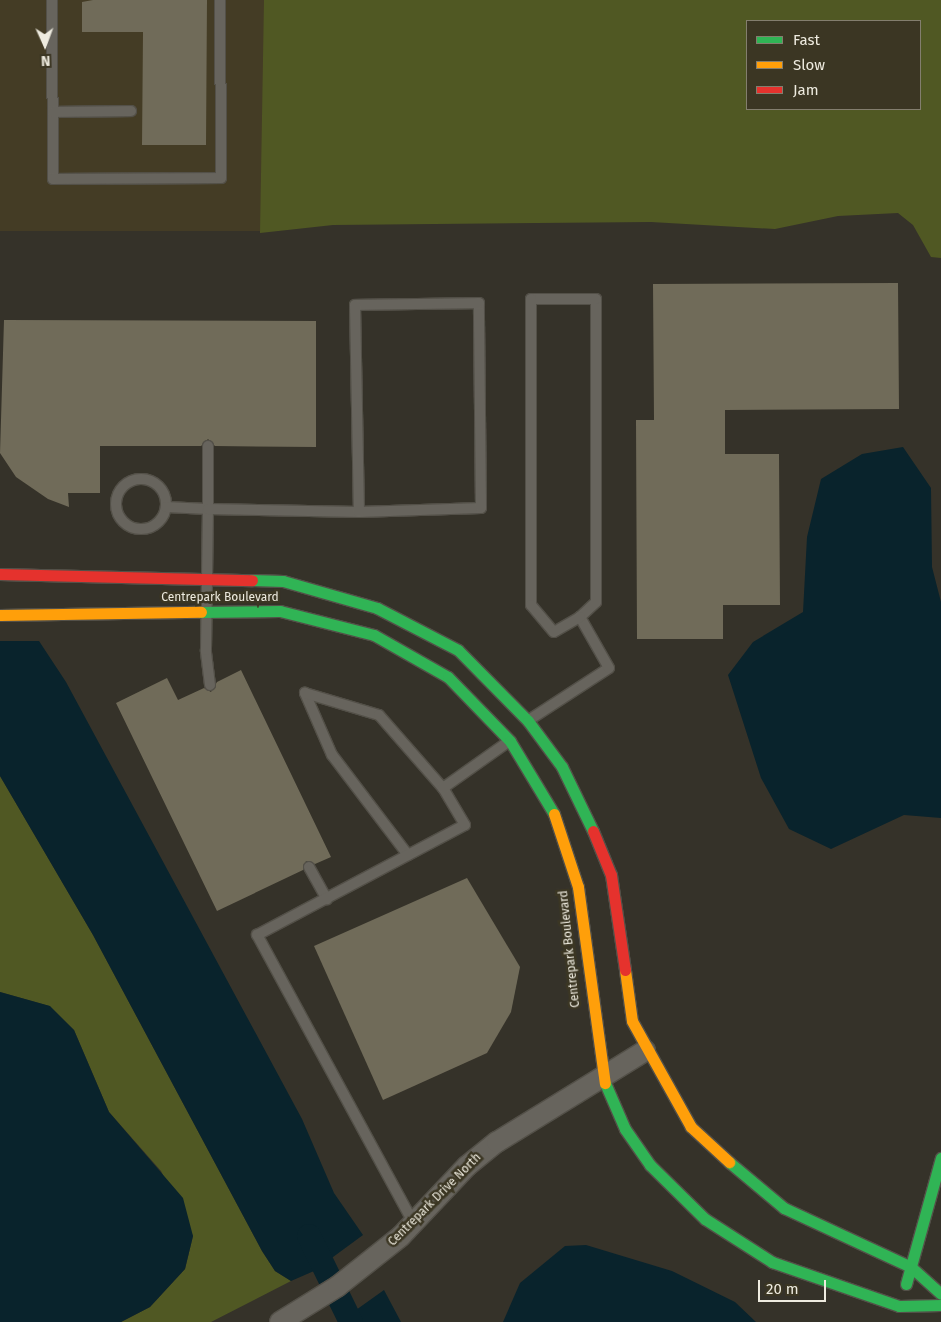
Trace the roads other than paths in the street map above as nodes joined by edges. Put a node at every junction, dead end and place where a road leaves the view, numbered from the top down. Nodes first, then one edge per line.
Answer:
1 (52, 0) edge
2 (220, 0) edge
3 (131, 111) dead end
4 (53, 112) junction
5 (208, 446) dead end
6 (166, 507) junction
7 (208, 509) junction
8 (359, 512) junction
9 (0, 574) edge
10 (208, 581) junction
11 (206, 610) junction
12 (0, 615) edge
13 (580, 617) junction
14 (210, 685) dead end
15 (519, 731) junction
16 (442, 788) junction
17 (408, 855) junction
18 (309, 867) dead end
19 (327, 899) junction
20 (645, 1051) junction
21 (602, 1077) junction
22 (941, 1158) edge
23 (407, 1229) junction
24 (910, 1267) junction
25 (941, 1294) edge
26 (941, 1305) edge
27 (899, 1306) junction
28 (282, 1321) edge
29 (894, 1322) edge

1 - 4 lane
2 - 4 lane
3 - 4 lane
5 - 7 lane
6 - 6 lane
6 - 7 lane
7 - 8 lane
7 - 10 lane
8 - 8 lane
9 - 10 street, Centrepark Boulevard
10 - 11 lane
10 - 15 street, Centrepark Boulevard
11 - 12 street, Centrepark Boulevard
11 - 14 lane
11 - 15 street, Centrepark Boulevard
13 - 13 lane
13 - 15 lane
15 - 16 lane
15 - 20 street, Centrepark Boulevard
15 - 21 street, Centrepark Boulevard
16 - 17 lane
16 - 17 lane
17 - 19 lane
18 - 19 lane
19 - 23 lane
20 - 21 street, Centrepark Drive North
20 - 24 street, Centrepark Boulevard
21 - 23 street, Centrepark Drive North
21 - 27 street, Centrepark Boulevard
22 - 24 street
23 - 28 street, Centrepark Drive North
24 - 25 street, Centrepark Boulevard
24 - 27 street
26 - 27 street, Centrepark Boulevard
27 - 29 street

